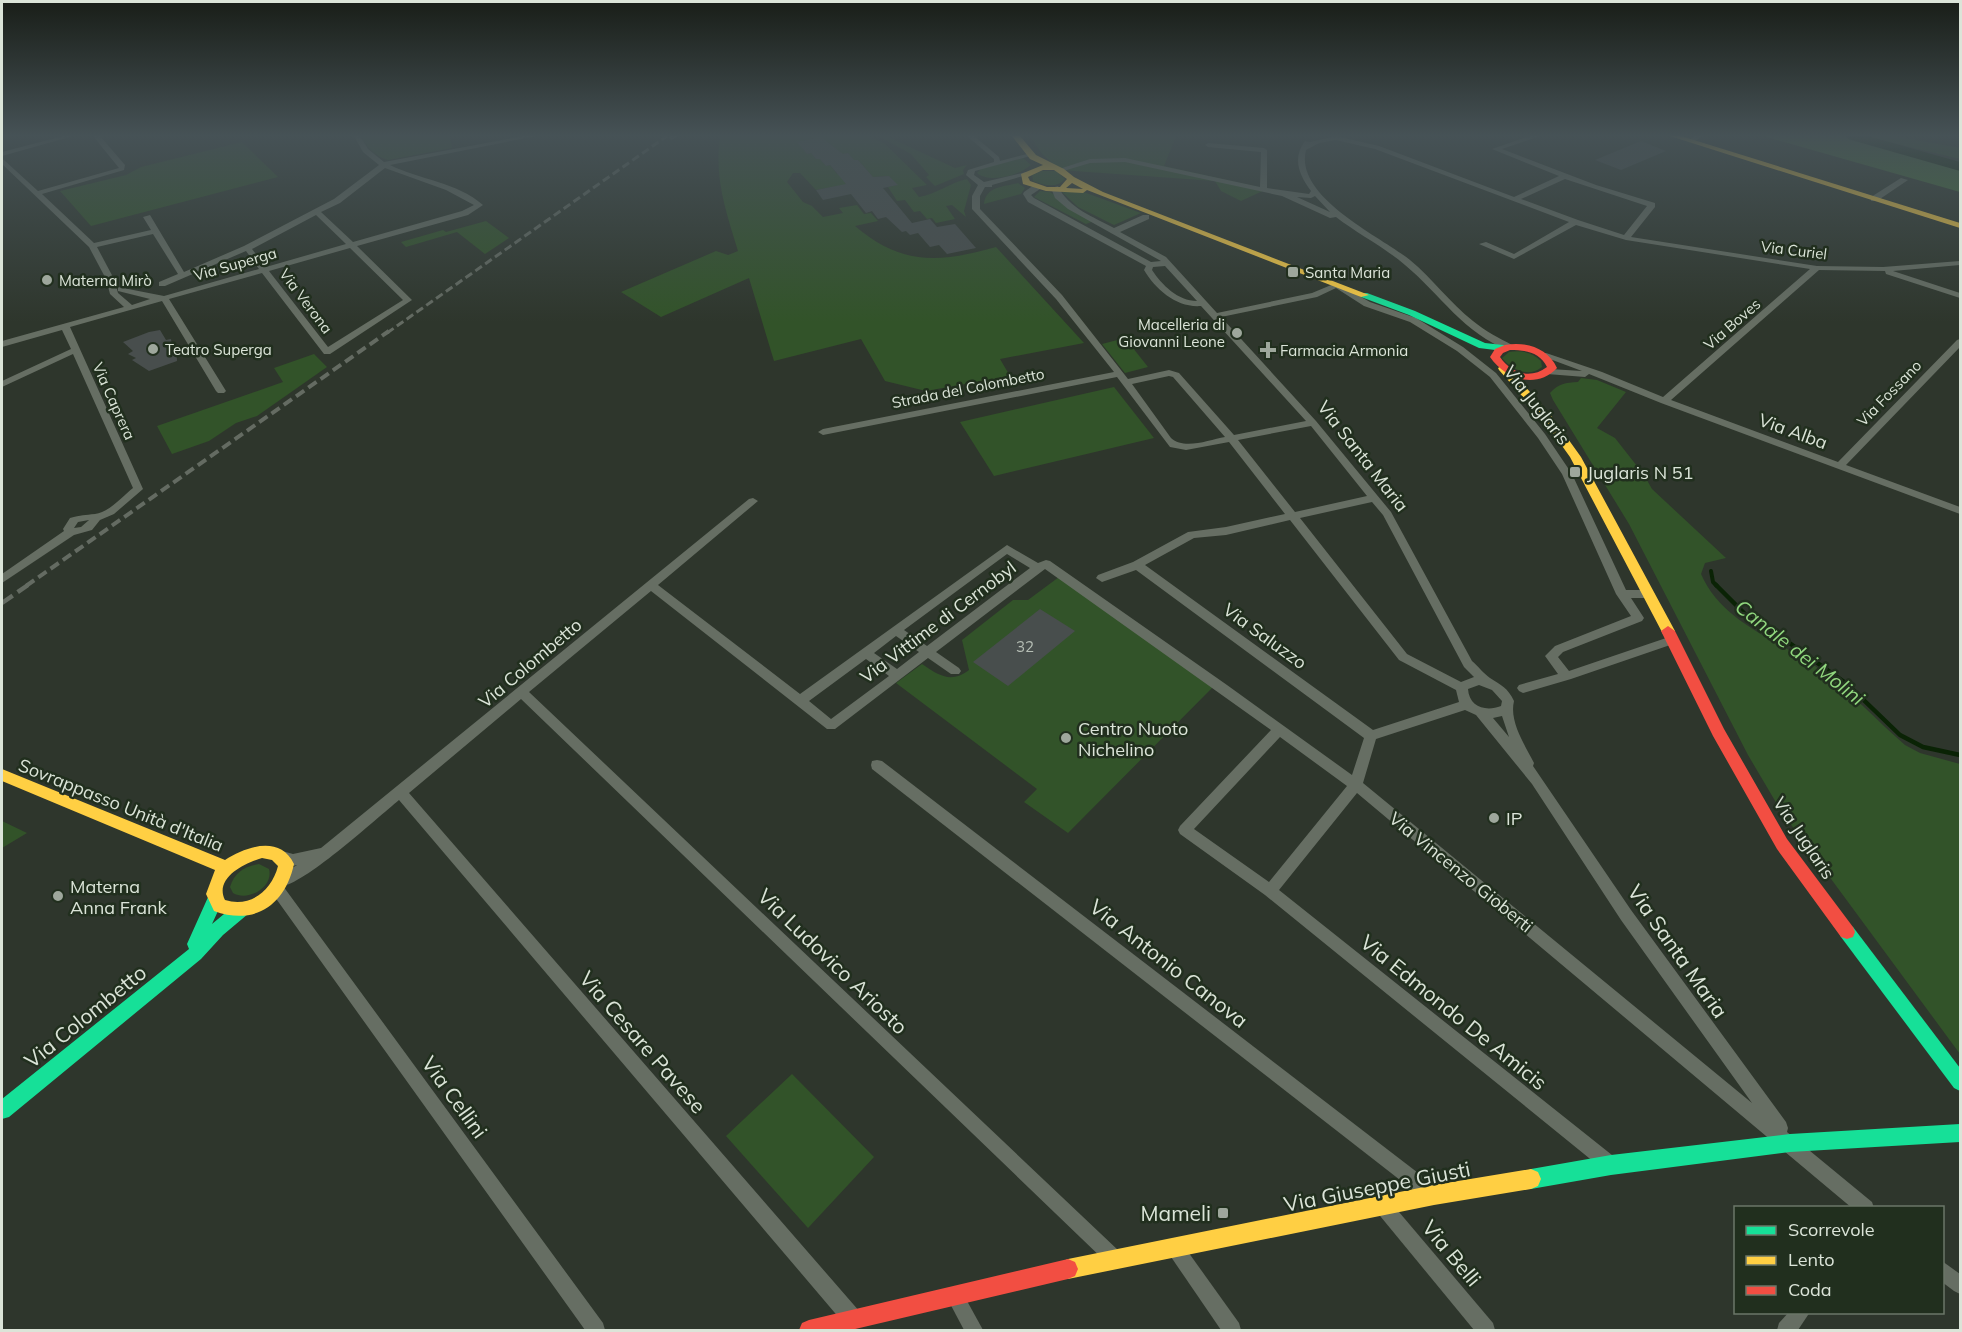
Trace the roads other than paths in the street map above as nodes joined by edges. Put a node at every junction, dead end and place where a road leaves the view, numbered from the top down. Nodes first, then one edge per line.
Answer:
1 (40, 198) edge
2 (341, 198) edge
3 (467, 198) edge
4 (976, 198) edge
5 (1028, 198) edge
6 (1061, 198) edge
7 (1111, 198) edge
8 (1293, 198) edge
9 (1321, 198) edge
10 (1628, 198) edge
11 (1515, 199) edge
12 (1874, 199) edge
13 (1323, 202) junction
14 (1305, 204) junction
15 (316, 212) junction
16 (147, 217) dead end
17 (1146, 217) dead end
18 (1575, 222) junction
19 (1353, 226) junction
20 (1960, 226) edge
21 (157, 231) junction
22 (1113, 231) junction
23 (1098, 235) junction
24 (1626, 238) junction
25 (350, 244) junction
26 (1484, 244) dead end
27 (92, 246) junction
28 (247, 248) junction
29 (1166, 263) junction
30 (1960, 263) edge
31 (1150, 266) junction
32 (1817, 268) junction
33 (265, 269) junction
34 (1882, 269) junction
35 (182, 275) junction
36 (162, 284) dead end
37 (1336, 285) junction
38 (121, 294) junction
39 (1960, 296) edge
40 (164, 298) junction
41 (1203, 303) junction
42 (142, 304) junction
43 (130, 307) junction
44 (1456, 310) junction
45 (107, 314) junction
46 (1214, 316) junction
47 (65, 326) junction
48 (1960, 342) edge
49 (2, 344) edge
50 (1524, 347) junction
51 (75, 350) junction
52 (1543, 355) junction
53 (1503, 356) junction
54 (1544, 374) junction
55 (1123, 378) junction
56 (1614, 381) junction
57 (2, 384) edge
58 (220, 391) dead end
59 (1664, 401) junction
60 (1549, 420) junction
61 (1313, 423) junction
62 (822, 432) dead end
63 (1231, 438) junction
64 (1840, 466) junction
65 (1375, 498) junction
66 (753, 501) dead end
67 (1960, 511) edge
68 (1293, 516) junction
69 (1137, 565) junction
70 (1038, 568) junction
71 (1102, 578) dead end
72 (2, 579) edge
73 (651, 586) junction
74 (1622, 594) junction
75 (1649, 594) junction
76 (897, 630) junction
77 (1672, 640) junction
78 (928, 652) junction
79 (866, 653) junction
80 (955, 671) dead end
81 (897, 675) junction
82 (1566, 676) junction
83 (1491, 684) junction
84 (1523, 687) junction
85 (1462, 688) junction
86 (522, 693) junction
87 (800, 701) junction
88 (1467, 704) junction
89 (1507, 706) junction
90 (1481, 713) junction
91 (1279, 730) junction
92 (1371, 736) junction
93 (878, 765) dead end
94 (2, 775) edge
95 (1537, 780) junction
96 (1356, 785) junction
97 (400, 792) junction
98 (328, 850) junction
99 (282, 857) junction
100 (227, 868) junction
101 (281, 885) junction
102 (1270, 891) junction
103 (215, 900) junction
104 (242, 909) junction
105 (166, 978) junction
106 (1960, 1082) edge
107 (2, 1110) edge
108 (1960, 1133) edge
109 (1790, 1143) junction
110 (1611, 1165) junction
111 (1434, 1195) junction
112 (1383, 1205) junction
113 (1864, 1206) edge
114 (1175, 1248) junction
115 (1114, 1258) junction
116 (1944, 1272) edge
117 (1960, 1285) edge
118 (955, 1296) junction
119 (1799, 1314) edge
120 (853, 1320) junction
121 (596, 1330) edge
122 (808, 1330) edge
123 (974, 1330) edge
124 (1232, 1330) edge
125 (1486, 1330) edge
126 (1786, 1330) edge

1 - 27 street
2 - 15 street
3 - 25 street, Via Superga
4 - 55 street
5 - 23 street
6 - 22 street, Via Santa Maria
7 - 37 street, Via Juglaris
8 - 14 street
9 - 13 street
10 - 24 street
11 - 18 street, Via Curiel
12 - 20 street
13 - 14 street
13 - 19 street
14 - 19 street
15 - 25 street
15 - 28 street
16 - 21 street
17 - 22 street
18 - 24 street, Via Curiel
18 - 26 street
19 - 44 street
21 - 27 street
21 - 35 street
22 - 23 street
22 - 29 street, Via Santa Maria
23 - 31 street
24 - 32 street, Via Curiel
25 - 33 street, Via Superga
25 - 33 street, Via Verona
27 - 38 street
28 - 33 street, Via Verona
28 - 35 street
29 - 31 street
29 - 41 street, Via Santa Maria
30 - 34 street, Via Curiel
31 - 41 street
32 - 34 street, Via Curiel
32 - 59 street, Via Boves
33 - 40 street, Via Superga
34 - 39 street
35 - 36 street
37 - 46 street
37 - 53 street, Via Juglaris
37 - 74 street, Via Juglaris
38 - 40 street
38 - 42 street
38 - 43 street
38 - 45 street
40 - 42 street, Via Superga
40 - 58 street
41 - 46 street, Via Santa Maria
42 - 43 street, Via Superga
43 - 45 street, Via Superga
44 - 50 street
44 - 53 street
45 - 47 street, Via Superga
46 - 61 street, Via Santa Maria
47 - 49 street, Via Superga
47 - 51 street, Via Caprera
48 - 64 street, Via Fossano
50 - 52 street
50 - 53 street
51 - 57 street
51 - 72 street, Via Caprera
52 - 54 street, Via Juglaris
52 - 56 street, Via Alba
53 - 54 street
53 - 60 street, Via Juglaris
54 - 56 street, Via Alba
54 - 60 street, Via Juglaris
55 - 62 street, Strada del Colombetto
55 - 63 street
55 - 63 street
56 - 59 street, Via Alba
59 - 64 street, Via Alba
60 - 75 street, Via Juglaris
61 - 63 street
61 - 65 street, Via Santa Maria
63 - 68 street
64 - 67 street, Via Alba
65 - 68 street
65 - 83 street, Via Santa Maria
66 - 73 street, Via Colombetto
68 - 69 street
68 - 85 street
69 - 71 street
69 - 92 street, Via Saluzzo
70 - 76 street, Via Vittime di Cernobyl
70 - 78 street, Via Vittime di Cernobyl
70 - 91 street, Via Vincenzo Gioberti
73 - 86 street, Via Colombetto
73 - 87 street, Via Vittime di Cernobyl
74 - 75 street
74 - 82 street, Via Juglaris
75 - 77 street, Via Juglaris
76 - 78 street
76 - 79 street, Via Vittime di Cernobyl
77 - 82 street
77 - 106 street, Via Juglaris
78 - 80 street
78 - 81 street, Via Vittime di Cernobyl
79 - 81 street
79 - 87 street, Via Vittime di Cernobyl
81 - 87 street, Via Vittime di Cernobyl
82 - 84 street
83 - 84 street
83 - 85 street
83 - 89 street, Via Santa Maria
84 - 89 street
85 - 88 street
86 - 97 street, Via Colombetto
86 - 115 street, Via Ludovico Ariosto
88 - 90 street, Via Santa Maria
88 - 92 street
89 - 90 street
89 - 95 street, Via Santa Maria
90 - 95 street, Via Santa Maria
91 - 96 street, Via Vincenzo Gioberti
91 - 102 street, Via Edmondo De Amicis
92 - 96 street
93 - 111 street, Via Antonio Canova
94 - 100 street, Sovrappasso Unità d'Italia
95 - 109 street, Via Santa Maria
96 - 102 street
96 - 109 street, Via Vincenzo Gioberti
97 - 98 street, Via Colombetto
97 - 120 street, Via Cesare Pavese
98 - 99 street, Via Colombetto
98 - 101 street, Via Colombetto
99 - 100 street, Via Colombetto
99 - 101 street
100 - 103 street, Via Colombetto
101 - 104 street, Via Colombetto
101 - 121 street, Via Cellini
102 - 110 street, Via Edmondo De Amicis
103 - 104 street
103 - 105 street, Via Colombetto
104 - 105 street, Via Colombetto
105 - 107 street, Via Colombetto
108 - 109 street, Via Giuseppe Giusti
109 - 110 street, Via Giuseppe Giusti
109 - 113 street, Via Vincenzo Gioberti
110 - 111 street, Via Giuseppe Giusti
111 - 112 street, Via Giuseppe Giusti
112 - 114 street, Via Giuseppe Giusti
112 - 125 street, Via Belli
114 - 115 street, Via Giuseppe Giusti
114 - 124 street
115 - 118 street, Via Giuseppe Giusti
116 - 117 street
118 - 120 street, Via Giuseppe Giusti
118 - 123 street
119 - 126 street
120 - 122 street, Via Giuseppe Giusti

